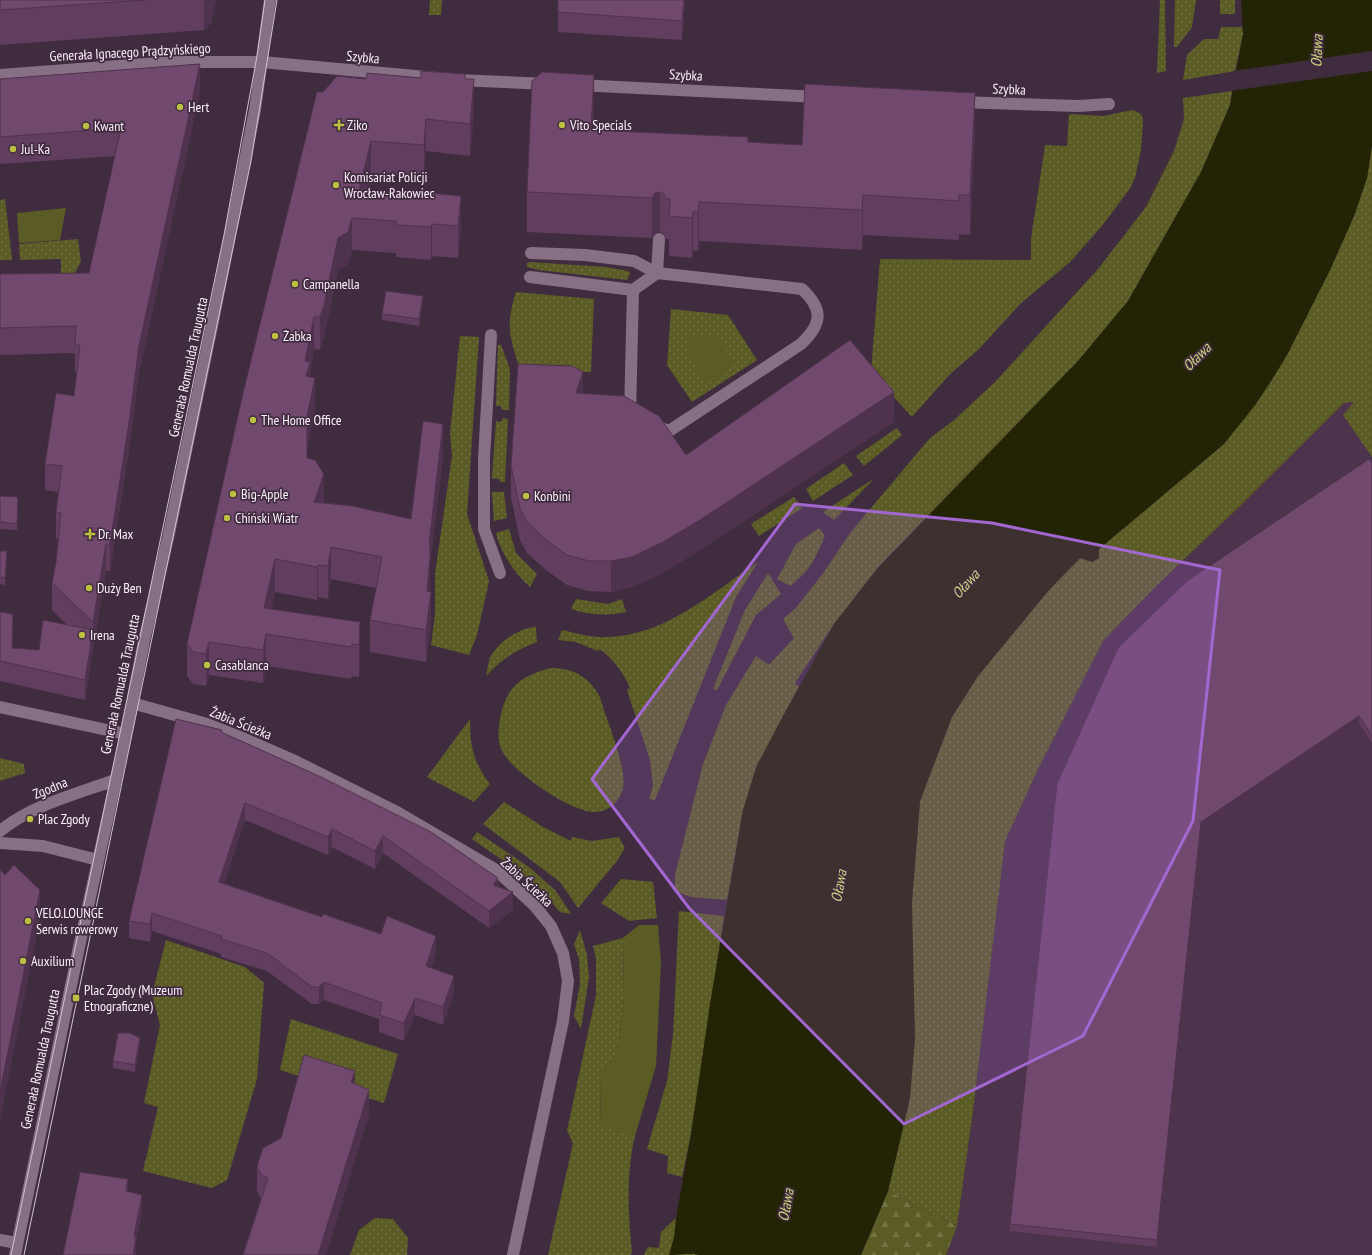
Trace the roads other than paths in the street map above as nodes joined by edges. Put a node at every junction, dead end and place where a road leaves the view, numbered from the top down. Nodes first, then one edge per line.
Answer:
1 (270, 0) edge
2 (262, 62) junction
3 (0, 75) edge
4 (828, 97) edge
5 (947, 102) edge
6 (1109, 104) dead end
7 (659, 238) dead end
8 (531, 253) dead end
9 (657, 273) junction
10 (530, 277) dead end
11 (633, 290) junction
12 (491, 335) dead end
13 (500, 573) dead end
14 (132, 703) junction
15 (0, 707) edge
16 (126, 734) junction
17 (115, 780) junction
18 (0, 831) edge
19 (0, 843) edge
20 (98, 860) junction
21 (0, 1240) edge
22 (16, 1249) edge
23 (513, 1255) edge

1 - 2 street, Generała Romualda Traugutta
2 - 3 street, Generała Ignacego Prądzyńskiego
2 - 4 street, Szybka
2 - 14 street, Generała Romualda Traugutta
5 - 6 street, Szybka
7 - 9 street
8 - 9 street
9 - 11 street
9 - 11 street
10 - 11 street
12 - 13 street
14 - 16 street, Generała Romualda Traugutta
14 - 23 street, Żabia Ścieżka
15 - 16 street
16 - 17 street, Generała Romualda Traugutta
17 - 18 street, Zgodna
17 - 20 street, Generała Romualda Traugutta
19 - 20 street
20 - 22 street, Generała Romualda Traugutta
21 - 22 street

